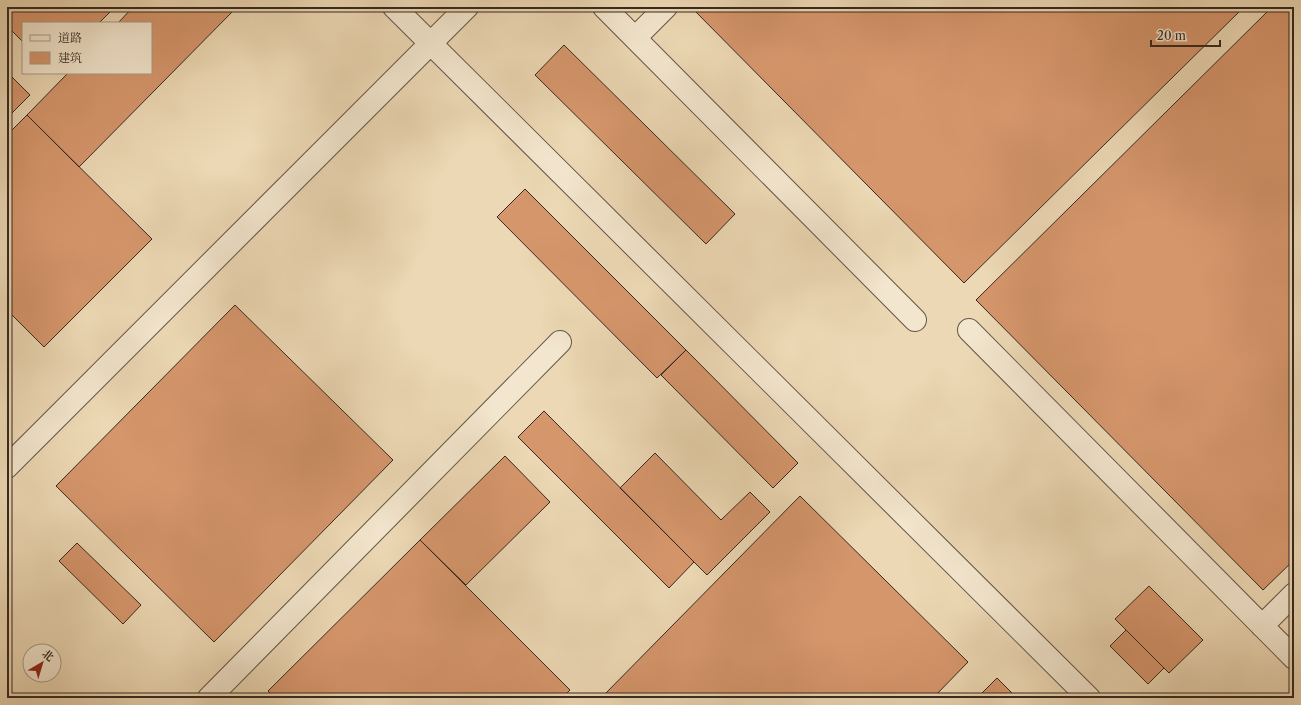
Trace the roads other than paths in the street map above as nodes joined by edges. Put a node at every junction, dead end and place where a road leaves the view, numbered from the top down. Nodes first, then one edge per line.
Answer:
1 (394, 7) edge
2 (468, 7) edge
3 (604, 7) edge
4 (666, 7) edge
5 (635, 38) junction
6 (431, 44) junction
7 (915, 320) dead end
8 (969, 330) dead end
9 (560, 342) dead end
10 (7, 467) edge
11 (1294, 594) edge
12 (1262, 626) junction
13 (1294, 658) edge
14 (209, 698) edge
15 (1089, 698) edge

1 - 6 street
2 - 6 street
3 - 5 street
4 - 5 street
5 - 7 street
6 - 10 street
6 - 15 street
8 - 12 street
9 - 14 street
11 - 12 street
12 - 13 street

